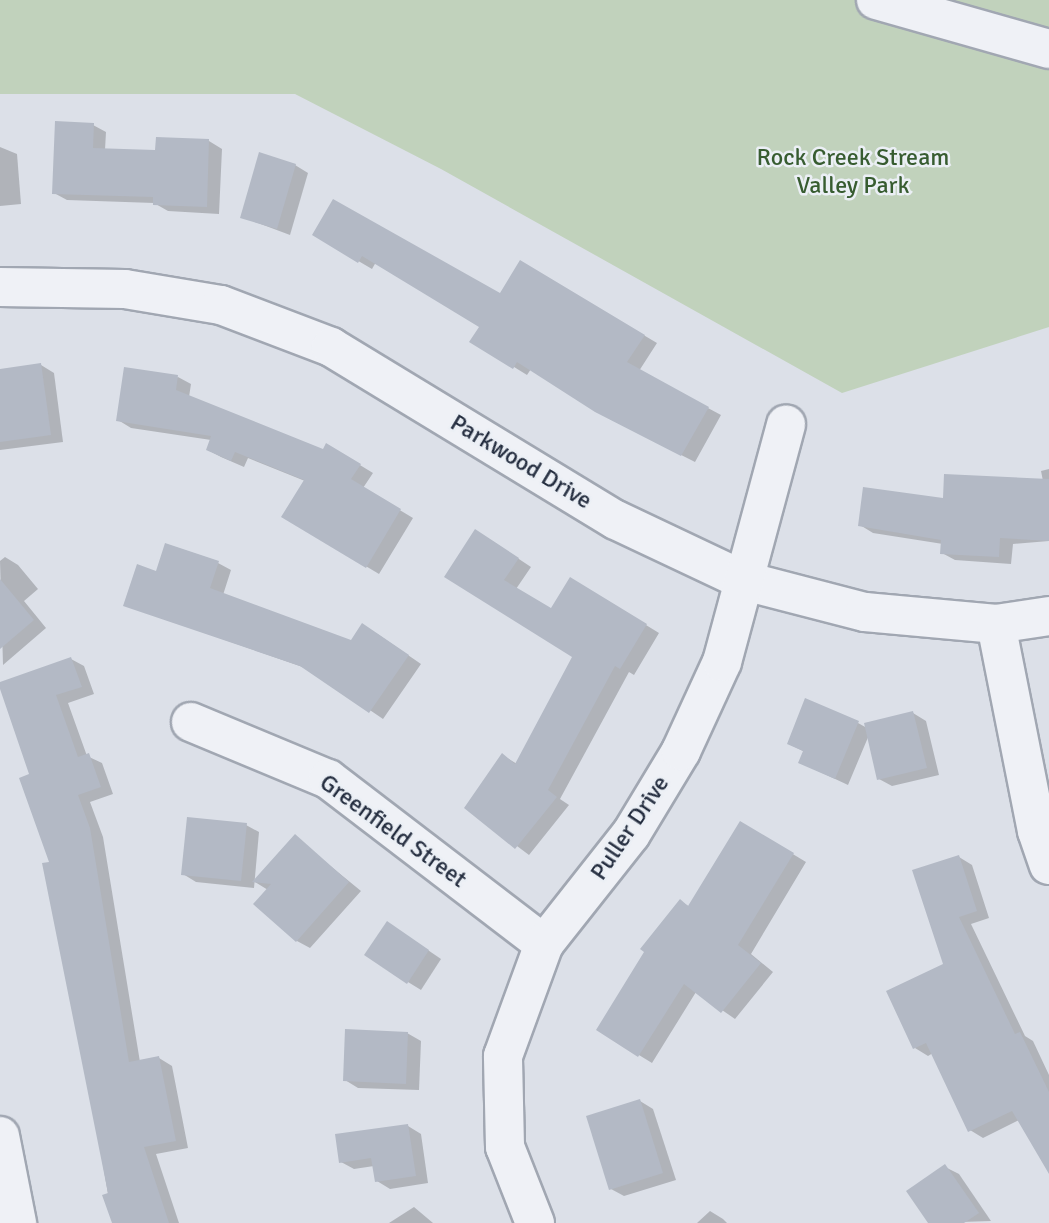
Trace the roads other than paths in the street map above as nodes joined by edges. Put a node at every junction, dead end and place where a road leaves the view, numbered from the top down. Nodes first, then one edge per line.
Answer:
1 (876, 0) edge
2 (1049, 50) edge
3 (0, 287) edge
4 (786, 424) dead end
5 (744, 581) junction
6 (1049, 616) edge
7 (996, 624) junction
8 (191, 722) dead end
9 (1049, 865) edge
10 (544, 944) junction
11 (0, 1136) edge
12 (17, 1223) edge
13 (535, 1223) edge

1 - 2 street
3 - 5 street, Parkwood Drive
4 - 5 street, Puller Drive
5 - 7 street, Parkwood Drive
5 - 10 street, Puller Drive
6 - 7 street, Parkwood Drive
7 - 9 street
8 - 10 street, Greenfield Street
10 - 13 street, Puller Drive
11 - 12 street

